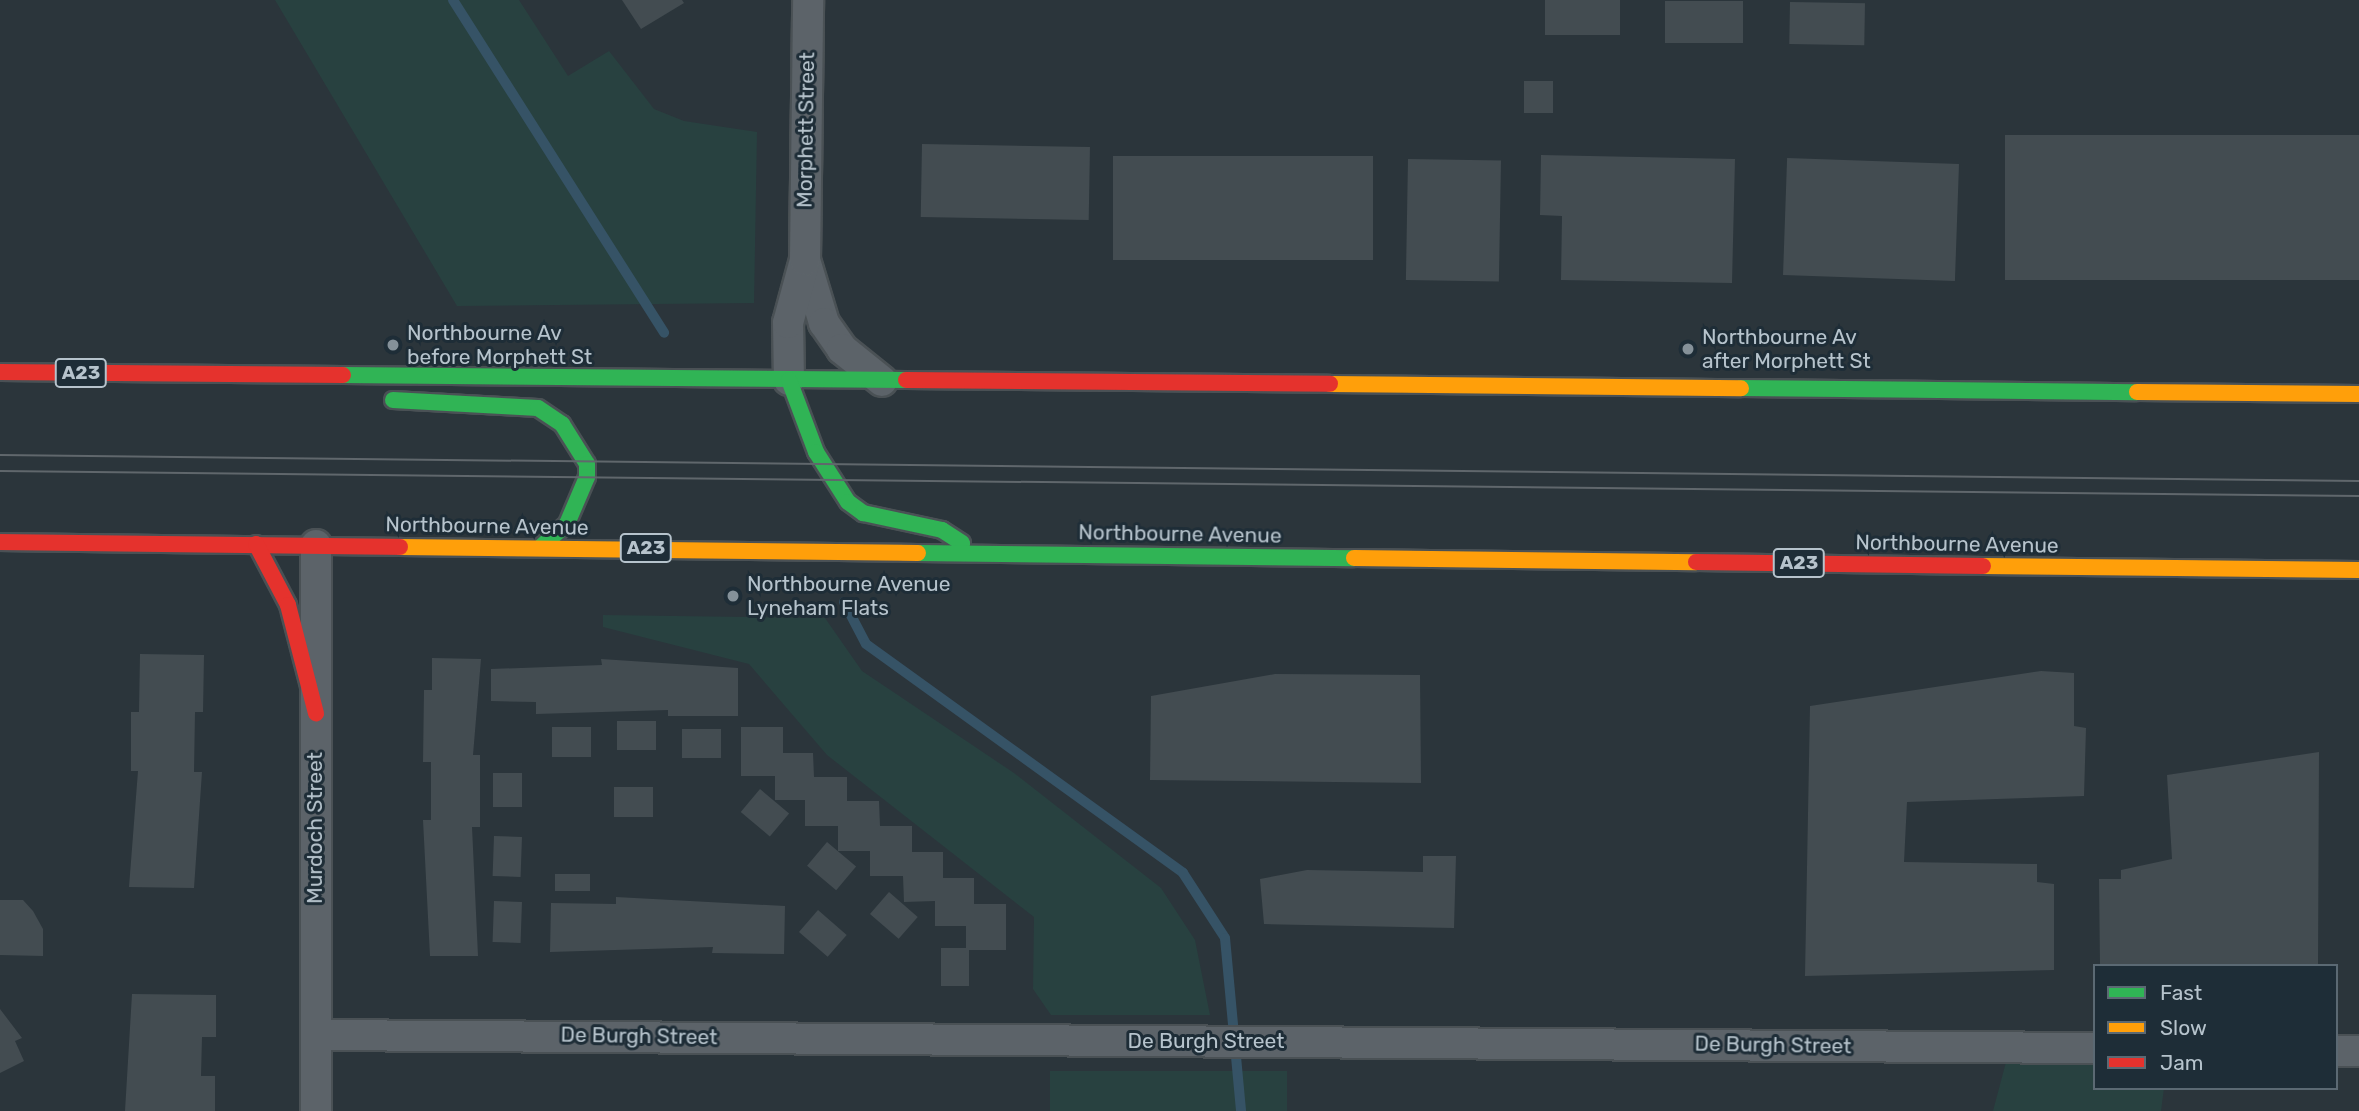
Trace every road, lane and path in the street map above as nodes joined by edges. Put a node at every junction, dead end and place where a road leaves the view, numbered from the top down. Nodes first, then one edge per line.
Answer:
1 (808, 0) edge
2 (805, 260) junction
3 (0, 372) edge
4 (162, 374) junction
5 (789, 380) junction
6 (882, 381) junction
7 (338, 394) dead end
8 (2359, 394) edge
9 (379, 398) dead end
10 (0, 542) edge
11 (256, 544) junction
12 (316, 545) junction
13 (541, 547) junction
14 (975, 551) junction
15 (2359, 570) edge
16 (316, 713) junction
17 (317, 1035) junction
18 (2093, 1048) edge
19 (2338, 1051) edge
20 (2359, 1051) edge
21 (316, 1111) edge

1 - 2 street, Morphett Street
2 - 5 street, Morphett Street
2 - 6 street, Morphett Street
3 - 4 highway, A23
4 - 5 highway, A23
4 - 7 highway
5 - 6 highway, A23
5 - 14 highway
6 - 8 highway, A23
9 - 13 highway
10 - 11 highway, Northbourne Avenue / A23
11 - 12 highway, Northbourne Avenue / A23
11 - 16 highway
12 - 13 highway, Northbourne Avenue / A23
12 - 16 street, Murdoch Street
13 - 14 highway, Northbourne Avenue / A23
14 - 15 highway, Northbourne Avenue / A23
16 - 17 street, Murdoch Street
17 - 18 street, De Burgh Street
17 - 21 street, Murdoch Street
19 - 20 street

